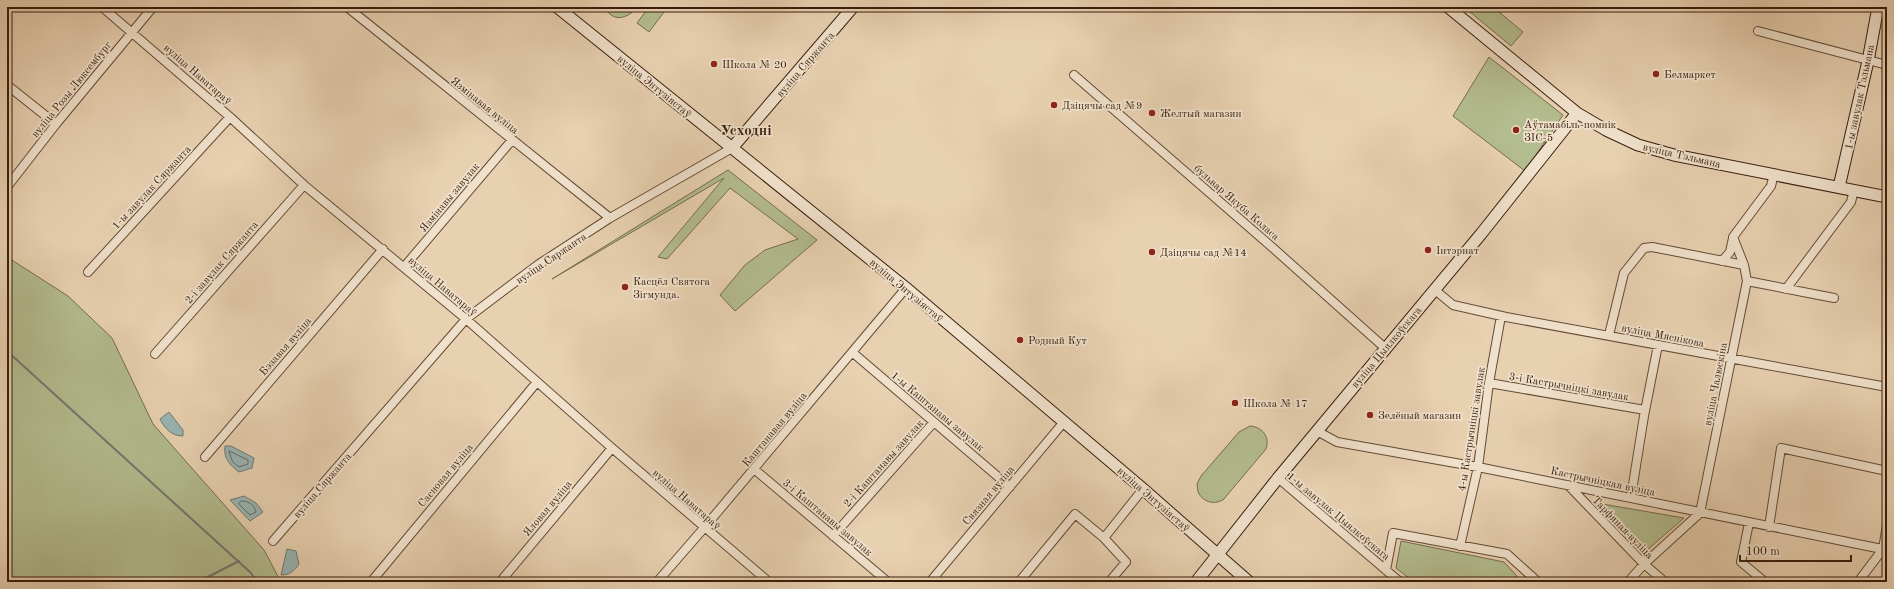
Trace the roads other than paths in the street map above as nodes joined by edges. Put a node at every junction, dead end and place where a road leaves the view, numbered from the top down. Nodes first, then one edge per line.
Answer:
1 (102, 7) edge
2 (153, 7) edge
3 (346, 7) edge
4 (557, 7) edge
5 (853, 7) edge
6 (1448, 7) edge
7 (1878, 7) edge
8 (1758, 31) dead end
9 (132, 32) junction
10 (1868, 61) junction
11 (1887, 65) edge
12 (1074, 75) dead end
13 (7, 85) edge
14 (1577, 113) junction
15 (230, 117) junction
16 (56, 124) junction
17 (512, 140) junction
18 (732, 148) junction
19 (1774, 174) junction
20 (304, 185) junction
21 (7, 187) edge
22 (1839, 187) junction
23 (1854, 190) junction
24 (1887, 197) edge
25 (610, 218) junction
26 (1733, 238) junction
27 (383, 249) junction
28 (1722, 261) junction
29 (1744, 265) junction
30 (404, 267) junction
31 (88, 272) dead end
32 (1747, 281) junction
33 (906, 288) junction
34 (1786, 288) junction
35 (1435, 290) junction
36 (1834, 298) dead end
37 (1504, 317) junction
38 (466, 319) junction
39 (1609, 335) junction
40 (1658, 345) junction
41 (1385, 348) junction
42 (852, 352) junction
43 (155, 354) dead end
44 (1731, 359) junction
45 (537, 382) junction
46 (1490, 383) junction
47 (1887, 387) edge
48 (1645, 410) junction
49 (934, 422) junction
50 (1063, 423) junction
51 (1318, 430) junction
52 (612, 448) junction
53 (205, 456) dead end
54 (1478, 467) junction
55 (754, 469) junction
56 (1887, 471) edge
57 (1278, 478) junction
58 (1568, 485) junction
59 (1010, 486) junction
60 (1143, 489) junction
61 (1631, 497) junction
62 (1700, 513) junction
63 (1749, 523) junction
64 (1887, 525) edge
65 (1769, 527) junction
66 (704, 528) junction
67 (833, 536) junction
68 (1104, 538) junction
69 (273, 541) dead end
70 (1460, 546) junction
71 (1885, 550) edge
72 (1217, 555) junction
73 (1644, 564) junction
74 (1386, 570) junction
75 (1533, 581) edge
76 (371, 582) edge
77 (500, 582) edge
78 (657, 582) edge
79 (769, 582) edge
80 (888, 582) edge
81 (930, 582) edge
82 (1019, 582) edge
83 (1109, 582) edge
84 (1196, 582) edge
85 (1249, 582) edge
86 (1400, 582) edge
87 (1628, 582) edge
88 (1665, 582) edge
89 (1765, 582) edge
90 (1858, 582) edge

1 - 9 street, вуліца Наватараў
2 - 9 street, вуліца Розы Люксембург
3 - 17 street, Язмінавая вуліца
4 - 18 main road, вуліца Энтузіястаў
5 - 18 main road, вуліца Сяржанта
6 - 14 main road, вуліца Тэльмана
7 - 10 main road, 1-ы завулак Тэльмана
8 - 10 street
9 - 15 street, вуліца Наватараў
9 - 16 street, вуліца Розы Люксембург
10 - 11 street
10 - 22 main road, 1-ы завулак Тэльмана
12 - 41 street, бульвар Якуба Коласа
13 - 16 street
14 - 19 main road, вуліца Тэльмана
14 - 35 main road, вуліца Цыялкоўскага
15 - 20 street, вуліца Наватараў
15 - 31 street, 1-ы завулак Сяржанта
16 - 21 street, вуліца Розы Люксембург
17 - 25 street, Язмінавая вуліца
17 - 30 street, Язмінавы завулак
18 - 25 street, вуліца Сяржанта
18 - 33 main road, вуліца Энтузіястаў
19 - 22 main road, вуліца Тэльмана
19 - 26 street
20 - 27 street, вуліца Наватараў
20 - 43 street, 2-і завулак Сяржанта
22 - 23 main road, вуліца Тэльмана
23 - 24 main road, вуліца Тэльмана
23 - 34 street
25 - 38 street, вуліца Сяржанта
26 - 28 street
26 - 29 street, вуліца Чалюскіна
27 - 30 street, вуліца Наватараў
27 - 53 street, Бэзавая вуліца
28 - 29 street
28 - 39 street
29 - 32 street, вуліца Чалюскіна
30 - 38 street, вуліца Наватараў
32 - 34 street
32 - 44 street, вуліца Чалюскіна
33 - 42 street, Каштанавая вуліца
33 - 50 main road, вуліца Энтузіястаў
34 - 36 street
35 - 37 street, вуліца Мяснікова
35 - 41 main road, вуліца Цыялкоўскага
37 - 39 street, вуліца Мяснікова
37 - 46 street, 4-ы Кастрычніцкі завулак
38 - 45 street, вуліца Наватараў
38 - 69 street, вуліца Сяржанта
39 - 40 street, вуліца Мяснікова
40 - 44 street, вуліца Мяснікова
40 - 48 street
41 - 51 main road, вуліца Цыялкоўскага
42 - 49 street, 1-ы Каштанавы завулак
42 - 55 street, Каштанавая вуліца
44 - 47 street, вуліца Мяснікова
44 - 62 street, вуліца Чалюскіна
45 - 52 street, вуліца Наватараў
45 - 76 street, Сасновая вуліца
46 - 48 street, 3-і Кастрычніцкі завулак
46 - 54 street, 4-ы Кастрычніцкі завулак
48 - 61 street
49 - 59 street, 1-ы Каштанавы завулак
49 - 67 street, 2-і Каштанавы завулак
50 - 59 street, Связная вуліца
50 - 60 main road, вуліца Энтузіястаў
51 - 54 street, Кастрычніцкая вуліца
51 - 57 main road, вуліца Цыялкоўскага
52 - 66 street, вуліца Наватараў
52 - 77 street, Яловая вуліца
54 - 58 street, Кастрычніцкая вуліца
54 - 70 street, 4-ы Кастрычніцкі завулак
55 - 66 street, Каштанавая вуліца
55 - 67 street, 3-і Каштанавы завулак
56 - 65 street
57 - 72 main road, вуліца Цыялкоўскага
57 - 74 street, 1-ы завулак Цыялкоўскага
58 - 61 street, Кастрычніцкая вуліца
58 - 73 street, Тарфяная вуліца
59 - 81 street, Связная вуліца
60 - 68 street
60 - 72 main road, вуліца Энтузіястаў
61 - 62 street, Кастрычніцкая вуліца
62 - 63 street, Кастрычніцкая вуліца
62 - 73 street
63 - 65 street, Кастрычніцкая вуліца
63 - 89 street
64 - 71 street
65 - 71 street, Кастрычніцкая вуліца
66 - 78 street, Каштанавая вуліца
66 - 79 street, вуліца Наватараў
67 - 80 street, 3-і Каштанавы завулак
68 - 82 street
68 - 83 street
70 - 74 street, 1-ы завулак Цыялкоўскага
70 - 75 street, 1-ы завулак Цыялкоўскага
71 - 90 street
72 - 84 main road, вуліца Цыялкоўскага
72 - 85 main road, вуліца Энтузіястаў
73 - 87 street
73 - 88 street, Тарфяная вуліца
74 - 86 street, 1-ы завулак Цыялкоўскага

